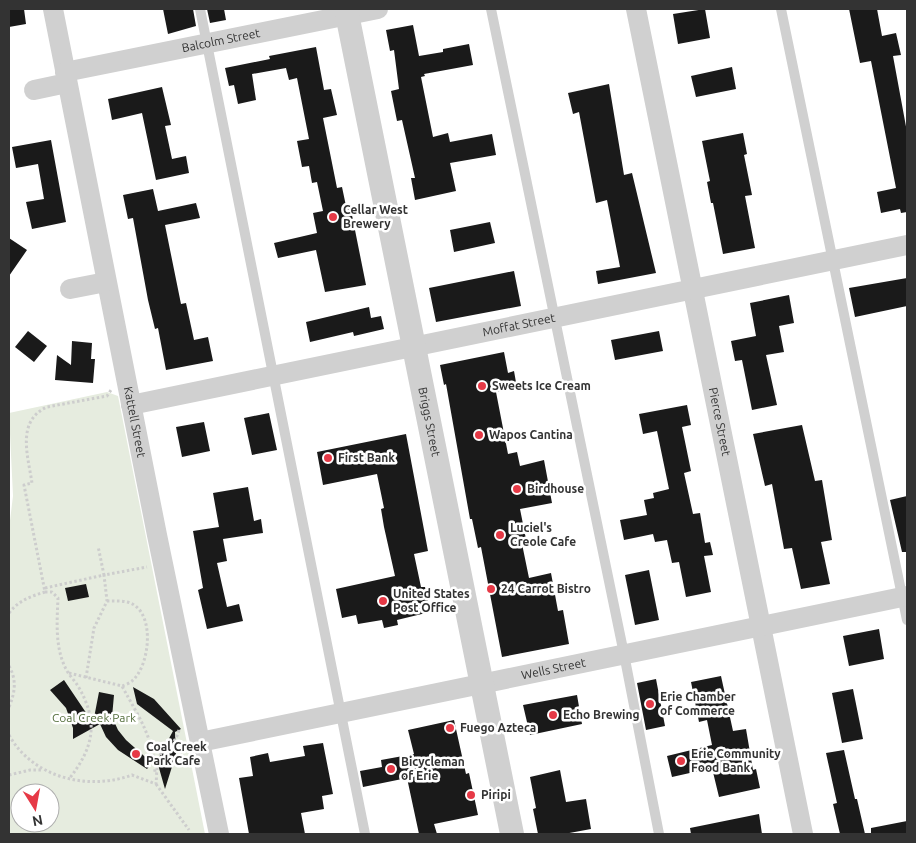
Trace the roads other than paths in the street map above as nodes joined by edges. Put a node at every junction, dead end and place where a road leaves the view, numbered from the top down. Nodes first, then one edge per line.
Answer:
1 (53, 9) edge
2 (200, 9) edge
3 (378, 9) edge
4 (491, 9) edge
5 (636, 9) edge
6 (781, 9) edge
7 (346, 12) edge
8 (206, 43) junction
9 (66, 78) junction
10 (34, 90) dead end
11 (907, 245) edge
12 (833, 260) junction
13 (106, 282) junction
14 (693, 288) junction
15 (70, 289) dead end
16 (554, 317) junction
17 (414, 346) junction
18 (272, 376) junction
19 (129, 395) junction
20 (905, 596) edge
21 (907, 620) edge
22 (761, 626) junction
23 (624, 654) junction
24 (482, 684) junction
25 (340, 712) junction
26 (200, 742) junction
27 (218, 834) edge
28 (365, 834) edge
29 (512, 834) edge
30 (659, 834) edge
31 (803, 834) edge

1 - 9 street, Kattell Street
2 - 8 lane
3 - 7 street, Balcolm Street
4 - 16 lane
5 - 14 street, Pierce Street
6 - 12 lane
7 - 8 street, Balcolm Street
7 - 17 street, Briggs Street
8 - 9 street, Balcolm Street
8 - 18 lane
9 - 10 street, Balcolm Street
9 - 13 street, Kattell Street
11 - 12 street, Moffat Street
12 - 14 street, Moffat Street
12 - 20 lane
13 - 15 street
13 - 19 street, Kattell Street
14 - 16 street, Moffat Street
14 - 22 street, Pierce Street
16 - 17 street, Moffat Street
16 - 23 lane
17 - 18 street, Moffat Street
17 - 24 street, Briggs Street
18 - 19 street, Moffat Street
18 - 25 lane
19 - 26 street, Kattell Street
20 - 21 lane
20 - 22 street, Wells Street
22 - 23 street, Wells Street
22 - 31 street, Pierce Street
23 - 24 street, Wells Street
23 - 30 lane
24 - 25 street, Wells Street
24 - 29 street, Briggs Street
25 - 26 street, Wells Street
25 - 28 lane
26 - 27 street, Kattell Street

